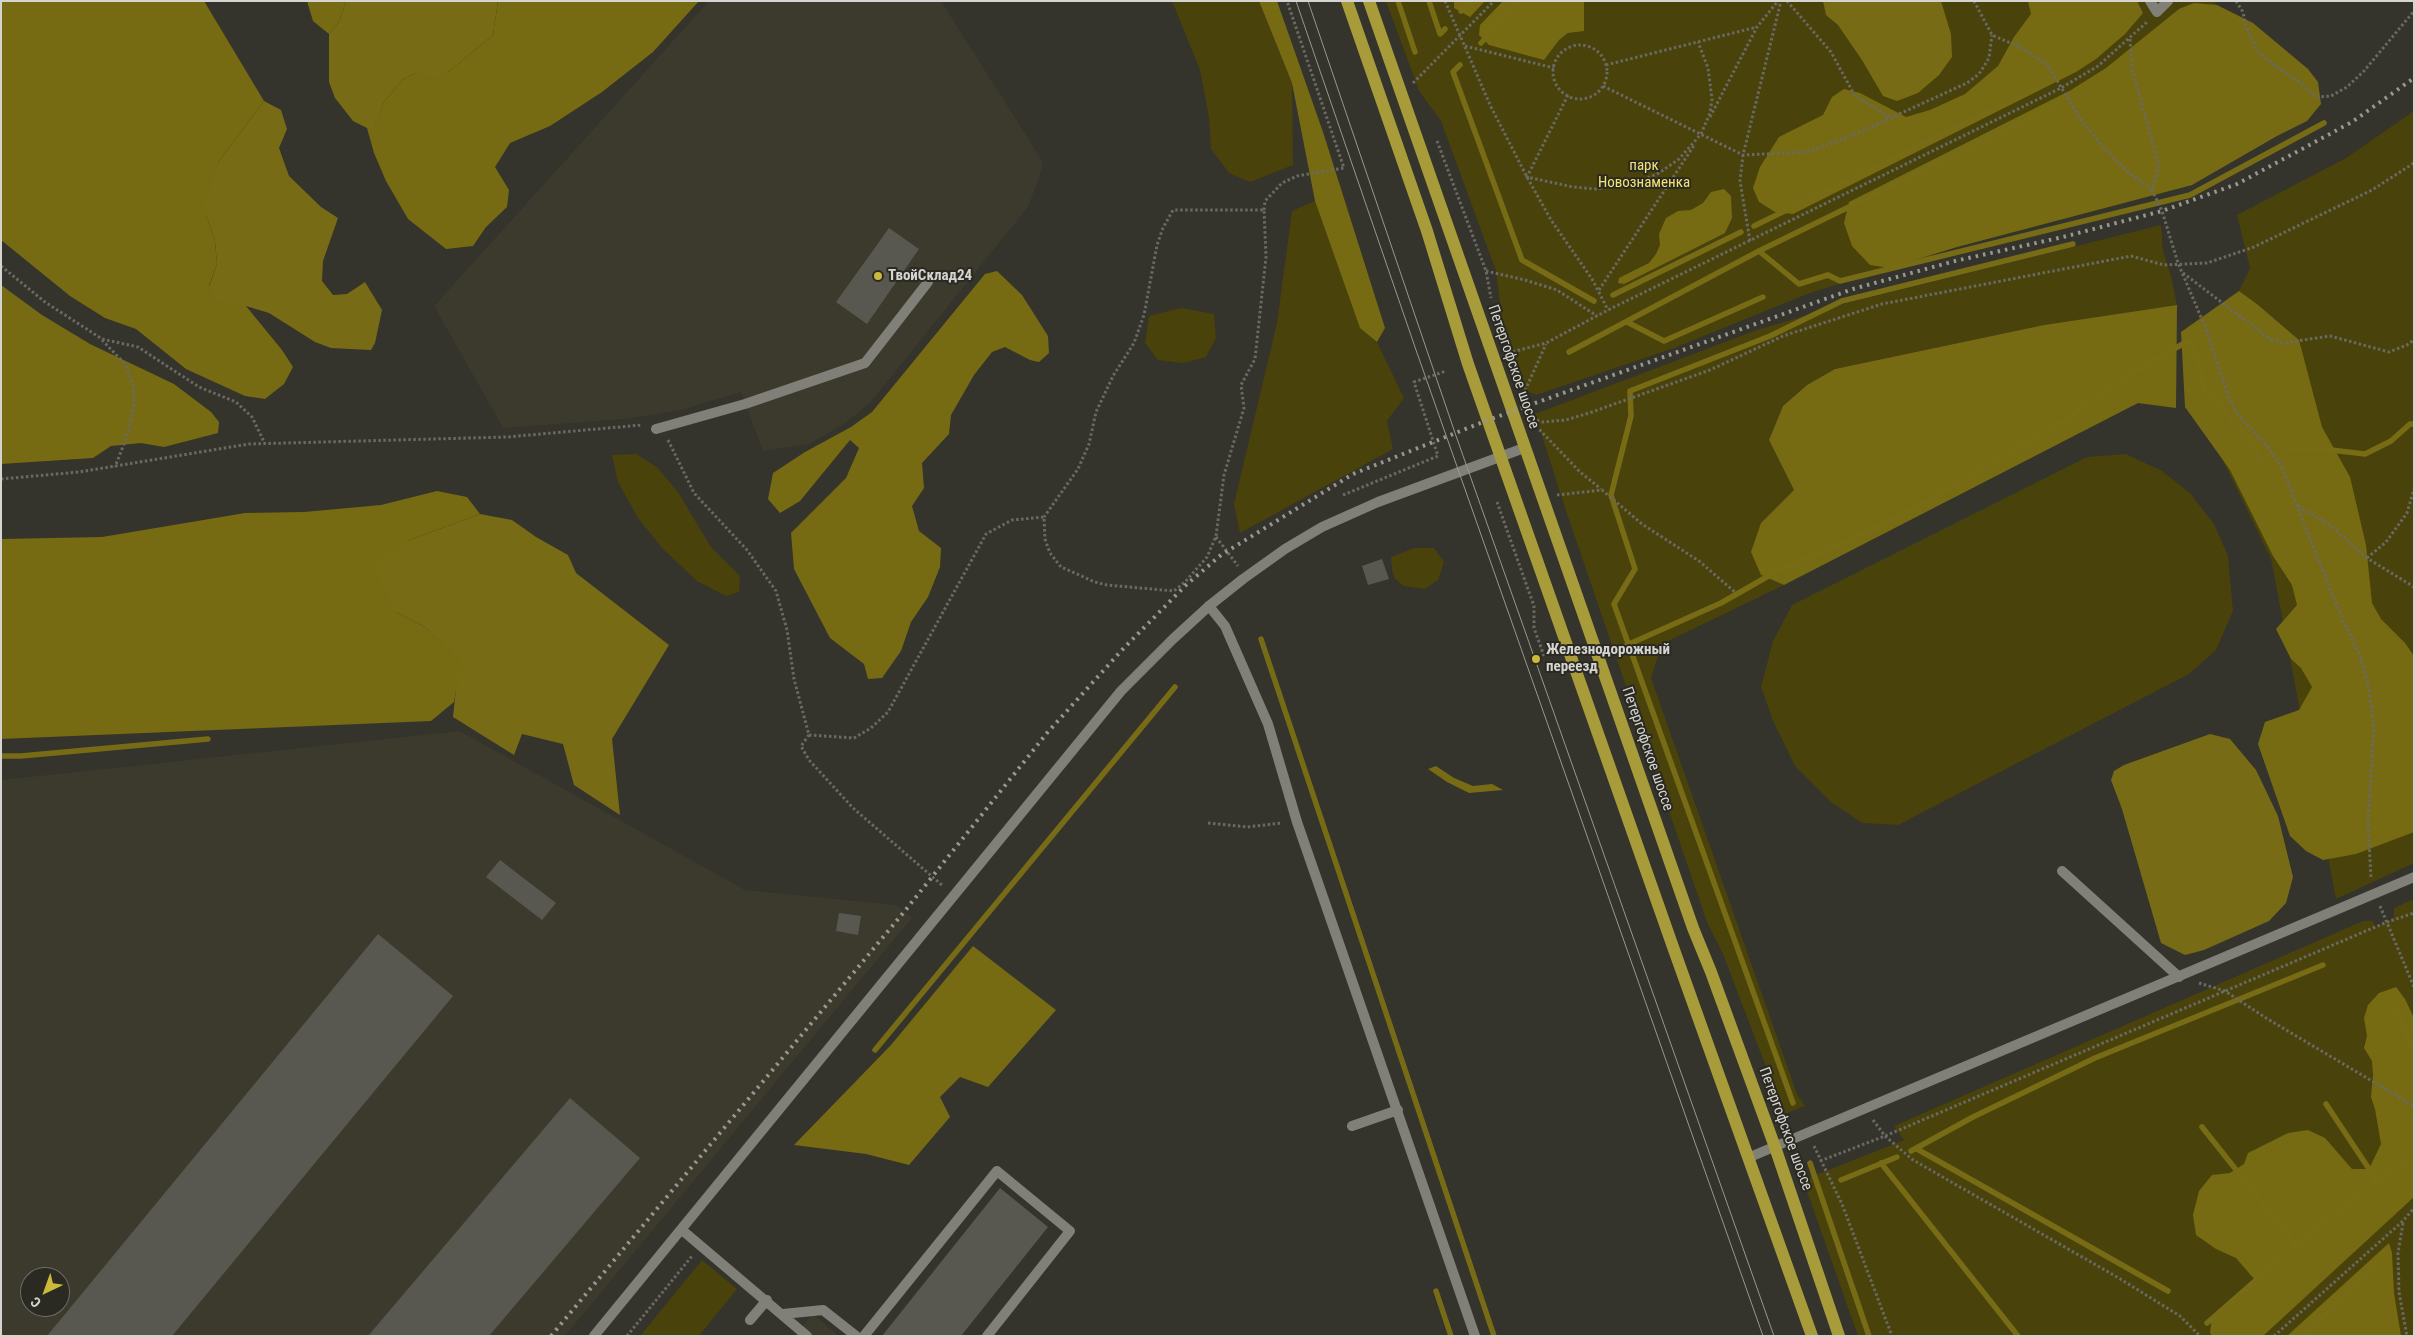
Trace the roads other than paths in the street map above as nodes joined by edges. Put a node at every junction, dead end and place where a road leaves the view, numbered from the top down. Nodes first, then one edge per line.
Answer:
1 (1347, 1) edge
2 (1369, 1) edge
3 (2150, 1) edge
4 (2168, 1) edge
5 (928, 282) dead end
6 (656, 429) road end
7 (1524, 448) junction
8 (1501, 457) junction
9 (1209, 606) junction
10 (2062, 871) dead end
11 (2414, 877) edge
12 (2179, 977) junction
13 (1398, 1110) junction
14 (1352, 1126) dead end
15 (1775, 1147) junction
16 (1750, 1157) junction
17 (682, 1230) junction
18 (767, 1300) junction
19 (783, 1314) junction
20 (750, 1320) dead end
21 (594, 1336) edge
22 (807, 1336) edge
23 (856, 1336) edge
24 (864, 1336) edge
25 (987, 1336) edge
26 (1475, 1336) edge
27 (1812, 1336) edge
28 (1839, 1336) edge

1 - 8 main road
2 - 7 main road, Петергофское шоссе
3 - 4 street
5 - 6 street
7 - 8 street
7 - 15 main road, Петергофское шоссе
8 - 9 street
8 - 16 main road
9 - 13 street
9 - 17 street
10 - 12 street
11 - 12 street
12 - 15 street
13 - 14 street
13 - 26 street
15 - 16 street
15 - 28 main road, Петергофское шоссе
16 - 27 main road
17 - 18 street
17 - 21 street
18 - 19 street
18 - 20 street
19 - 22 street
19 - 23 street
24 - 25 street

